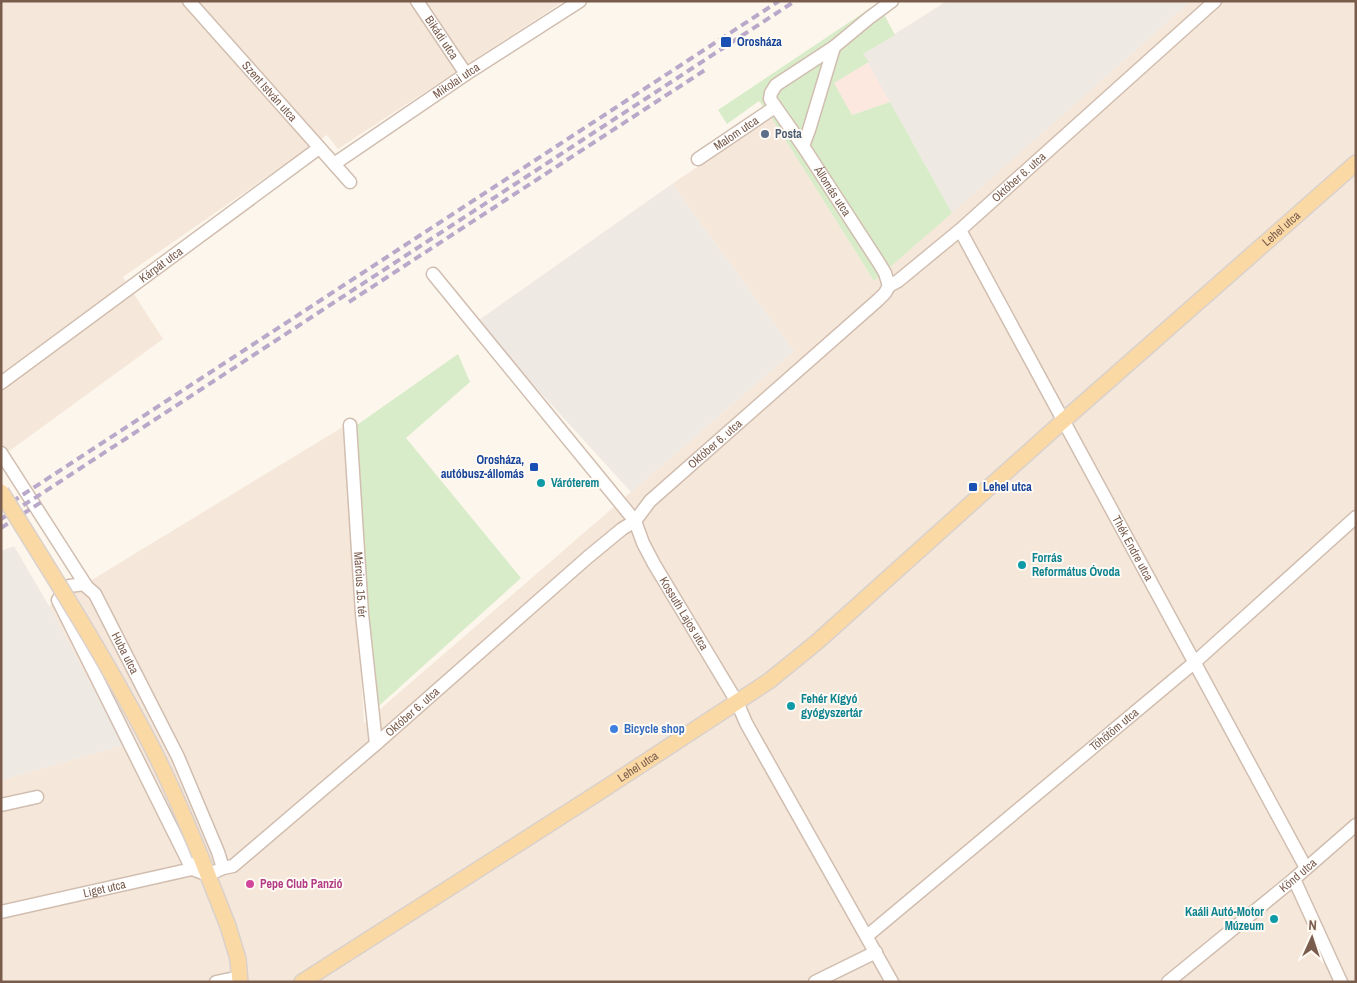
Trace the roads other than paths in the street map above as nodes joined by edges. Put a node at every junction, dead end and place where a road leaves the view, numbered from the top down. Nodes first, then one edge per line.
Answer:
1 (189, 1) edge
2 (417, 1) edge
3 (580, 1) edge
4 (892, 1) edge
5 (1215, 1) edge
6 (834, 47) junction
7 (466, 74) junction
8 (772, 103) junction
9 (803, 146) junction
10 (320, 148) junction
11 (698, 160) dead end
12 (1356, 163) edge
13 (334, 164) junction
14 (350, 182) dead end
15 (960, 230) junction
16 (433, 274) dead end
17 (888, 286) junction
18 (1, 383) edge
19 (1063, 421) junction
20 (350, 425) dead end
21 (1, 454) edge
22 (1, 492) edge
23 (1356, 517) edge
24 (635, 520) junction
25 (86, 586) junction
26 (1195, 662) junction
27 (736, 702) junction
28 (376, 744) junction
29 (37, 797) dead end
30 (1, 806) edge
31 (1356, 825) edge
32 (223, 868) junction
33 (1306, 868) junction
34 (192, 869) junction
35 (208, 875) junction
36 (1294, 879) junction
37 (1, 912) edge
38 (867, 936) junction
39 (876, 952) junction
40 (244, 980) edge
41 (216, 982) edge
42 (302, 982) edge
43 (815, 982) edge
44 (892, 982) edge
45 (1168, 982) edge
46 (1341, 982) edge

1 - 10 street, Szent István utca
2 - 7 street, Bikádi utca
3 - 7 street, Mikolai utca
4 - 6 street, Malom utca
5 - 15 street, Október 6. utca
6 - 8 street, Malom utca
6 - 9 street
7 - 13 street, Mikolai utca
8 - 9 street, Állomás utca
8 - 11 street, Malom utca
9 - 17 street, Állomás utca
10 - 13 street, Szent István utca
10 - 18 street, Kárpát utca
12 - 19 main road, Lehel utca
13 - 14 street, Szent István utca
15 - 17 street, Október 6. utca
15 - 19 street, Thék Endre utca
16 - 24 street, Kossuth Lajos utca
17 - 24 street, Október 6. utca
19 - 26 street, Thék Endre utca
19 - 27 main road, Lehel utca
20 - 28 street, Március 15. tér
21 - 25 street, Huba utca
22 - 35 main road, bridge
23 - 26 street, Töhötöm utca
24 - 27 street, Kossuth Lajos utca
24 - 28 street, Október 6. utca
25 - 32 street, Huba utca
25 - 34 street
26 - 33 street, Thék Endre utca
26 - 38 street, Töhötöm utca
27 - 38 street, Kossuth Lajos utca
27 - 42 main road, Lehel utca
28 - 32 street, Október 6. utca
29 - 30 street
31 - 33 street, Könd utca
32 - 35 street, Október 6. utca
33 - 36 street, Könd utca
34 - 35 street
34 - 37 street, Liget utca
35 - 40 main road
36 - 45 street, Könd utca
36 - 46 street
38 - 39 street, Kossuth Lajos utca
39 - 43 street
39 - 44 street, Kossuth Lajos utca
40 - 41 street

